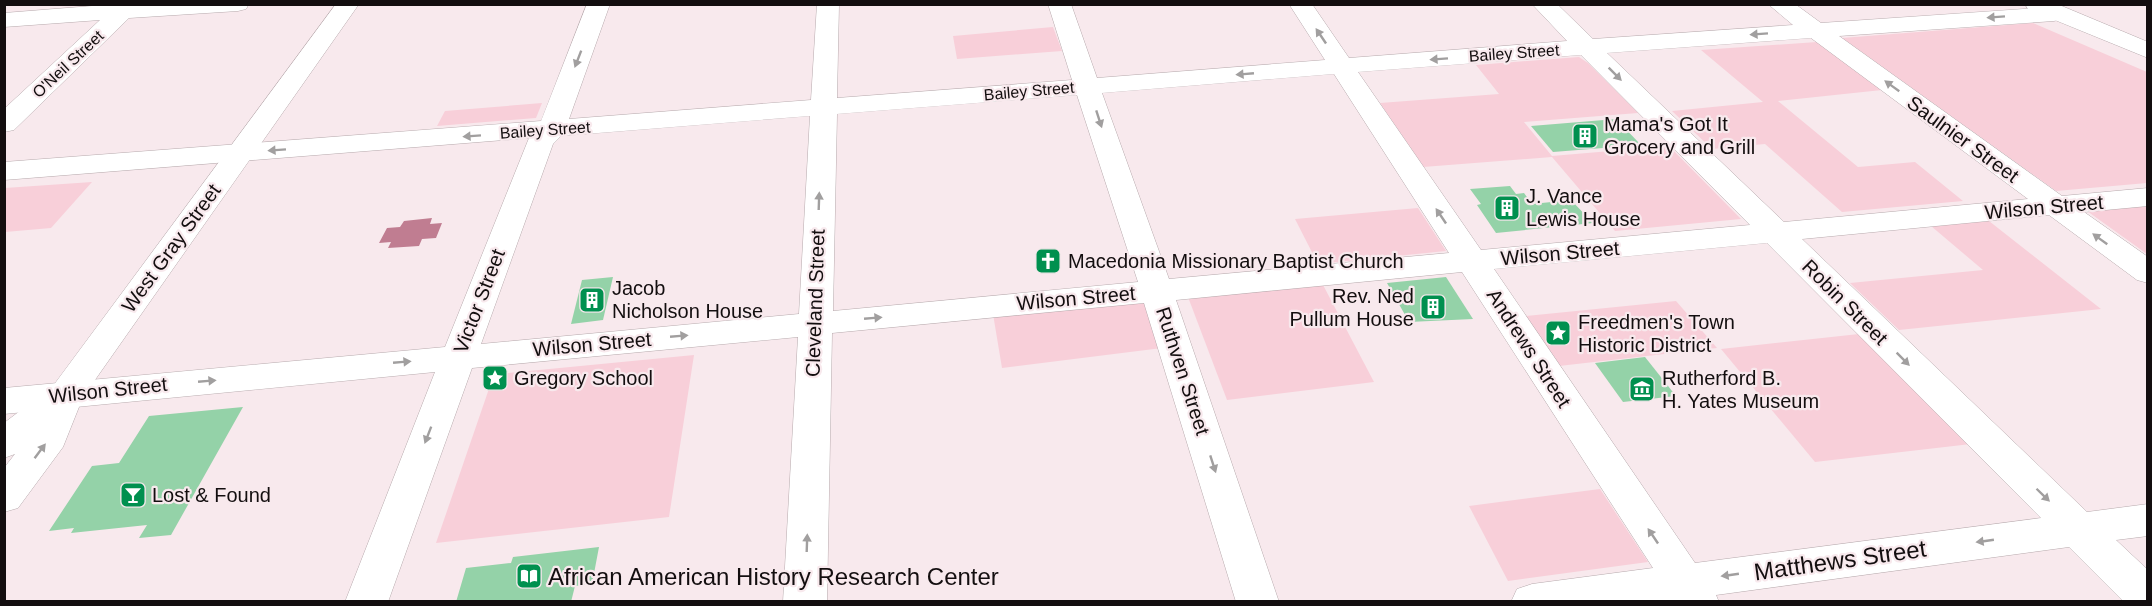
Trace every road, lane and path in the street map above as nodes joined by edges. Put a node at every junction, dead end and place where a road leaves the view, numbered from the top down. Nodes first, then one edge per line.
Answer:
1 (238, 4) edge
2 (348, 4) edge
3 (598, 4) edge
4 (828, 4) edge
5 (1059, 4) edge
6 (1300, 4) edge
7 (1543, 4) edge
8 (1779, 4) edge
9 (126, 9) edge
10 (2045, 9) edge
11 (4, 20) edge
12 (1815, 30) junction
13 (1588, 47) junction
14 (2148, 51) edge
15 (1341, 66) junction
16 (1089, 86) junction
17 (823, 108) junction
18 (4, 124) edge
19 (551, 130) junction
20 (239, 153) junction
21 (4, 171) edge
22 (2148, 197) edge
23 (2055, 206) junction
24 (1774, 232) junction
25 (1472, 261) junction
26 (2148, 273) edge
27 (1157, 291) junction
28 (814, 323) junction
29 (458, 357) junction
30 (66, 394) junction
31 (4, 400) edge
32 (4, 444) edge
33 (4, 497) edge
34 (2148, 520) edge
35 (2077, 529) junction
36 (1691, 591) edge
37 (2148, 598) edge
38 (366, 602) edge
39 (805, 602) edge
40 (1258, 602) edge
41 (1532, 602) edge

1 - 9 street
2 - 20 street, West Gray Street
3 -> 19 street, Victor Street
4 - 17 street, Cleveland Street
5 - 16 street, Ruthven Street
15 -> 6 street, Andrews Street
7 - 13 street, Robin Street
8 - 12 street, Saulnier Street
9 - 11 street
9 - 18 street, O'Neil Street
10 -> 12 street, Bailey Street
10 - 14 street
12 -> 13 street, Bailey Street
23 -> 12 street, Saulnier Street
13 -> 15 street, Bailey Street
13 -> 24 street, Robin Street
15 -> 16 street, Bailey Street
25 -> 15 street, Andrews Street
16 - 17 street, Bailey Street
16 -> 27 street, Ruthven Street
17 - 19 street, Bailey Street
28 -> 17 street, Cleveland Street
19 -> 20 street, Bailey Street
19 - 29 street, Victor Street
20 - 21 street, Bailey Street
20 - 30 street, West Gray Street
22 - 23 street, Wilson Street
23 - 24 street, Wilson Street
26 -> 23 street, Saulnier Street
24 - 25 street, Wilson Street
24 -> 35 street, Robin Street
25 - 27 street, Wilson Street
36 -> 25 street, Andrews Street
28 -> 27 street, Wilson Street
27 -> 40 street, Ruthven Street
29 -> 28 street, Wilson Street
39 -> 28 street, Cleveland Street
30 -> 29 street, Wilson Street
29 -> 38 street, Victor Street
30 - 31 street, Wilson Street
30 - 32 street
33 -> 30 street, West Gray Street
34 - 35 street, Matthews Street
35 -> 36 street, Matthews Street
35 - 37 street, Robin Street
36 - 41 street, Matthews Street

